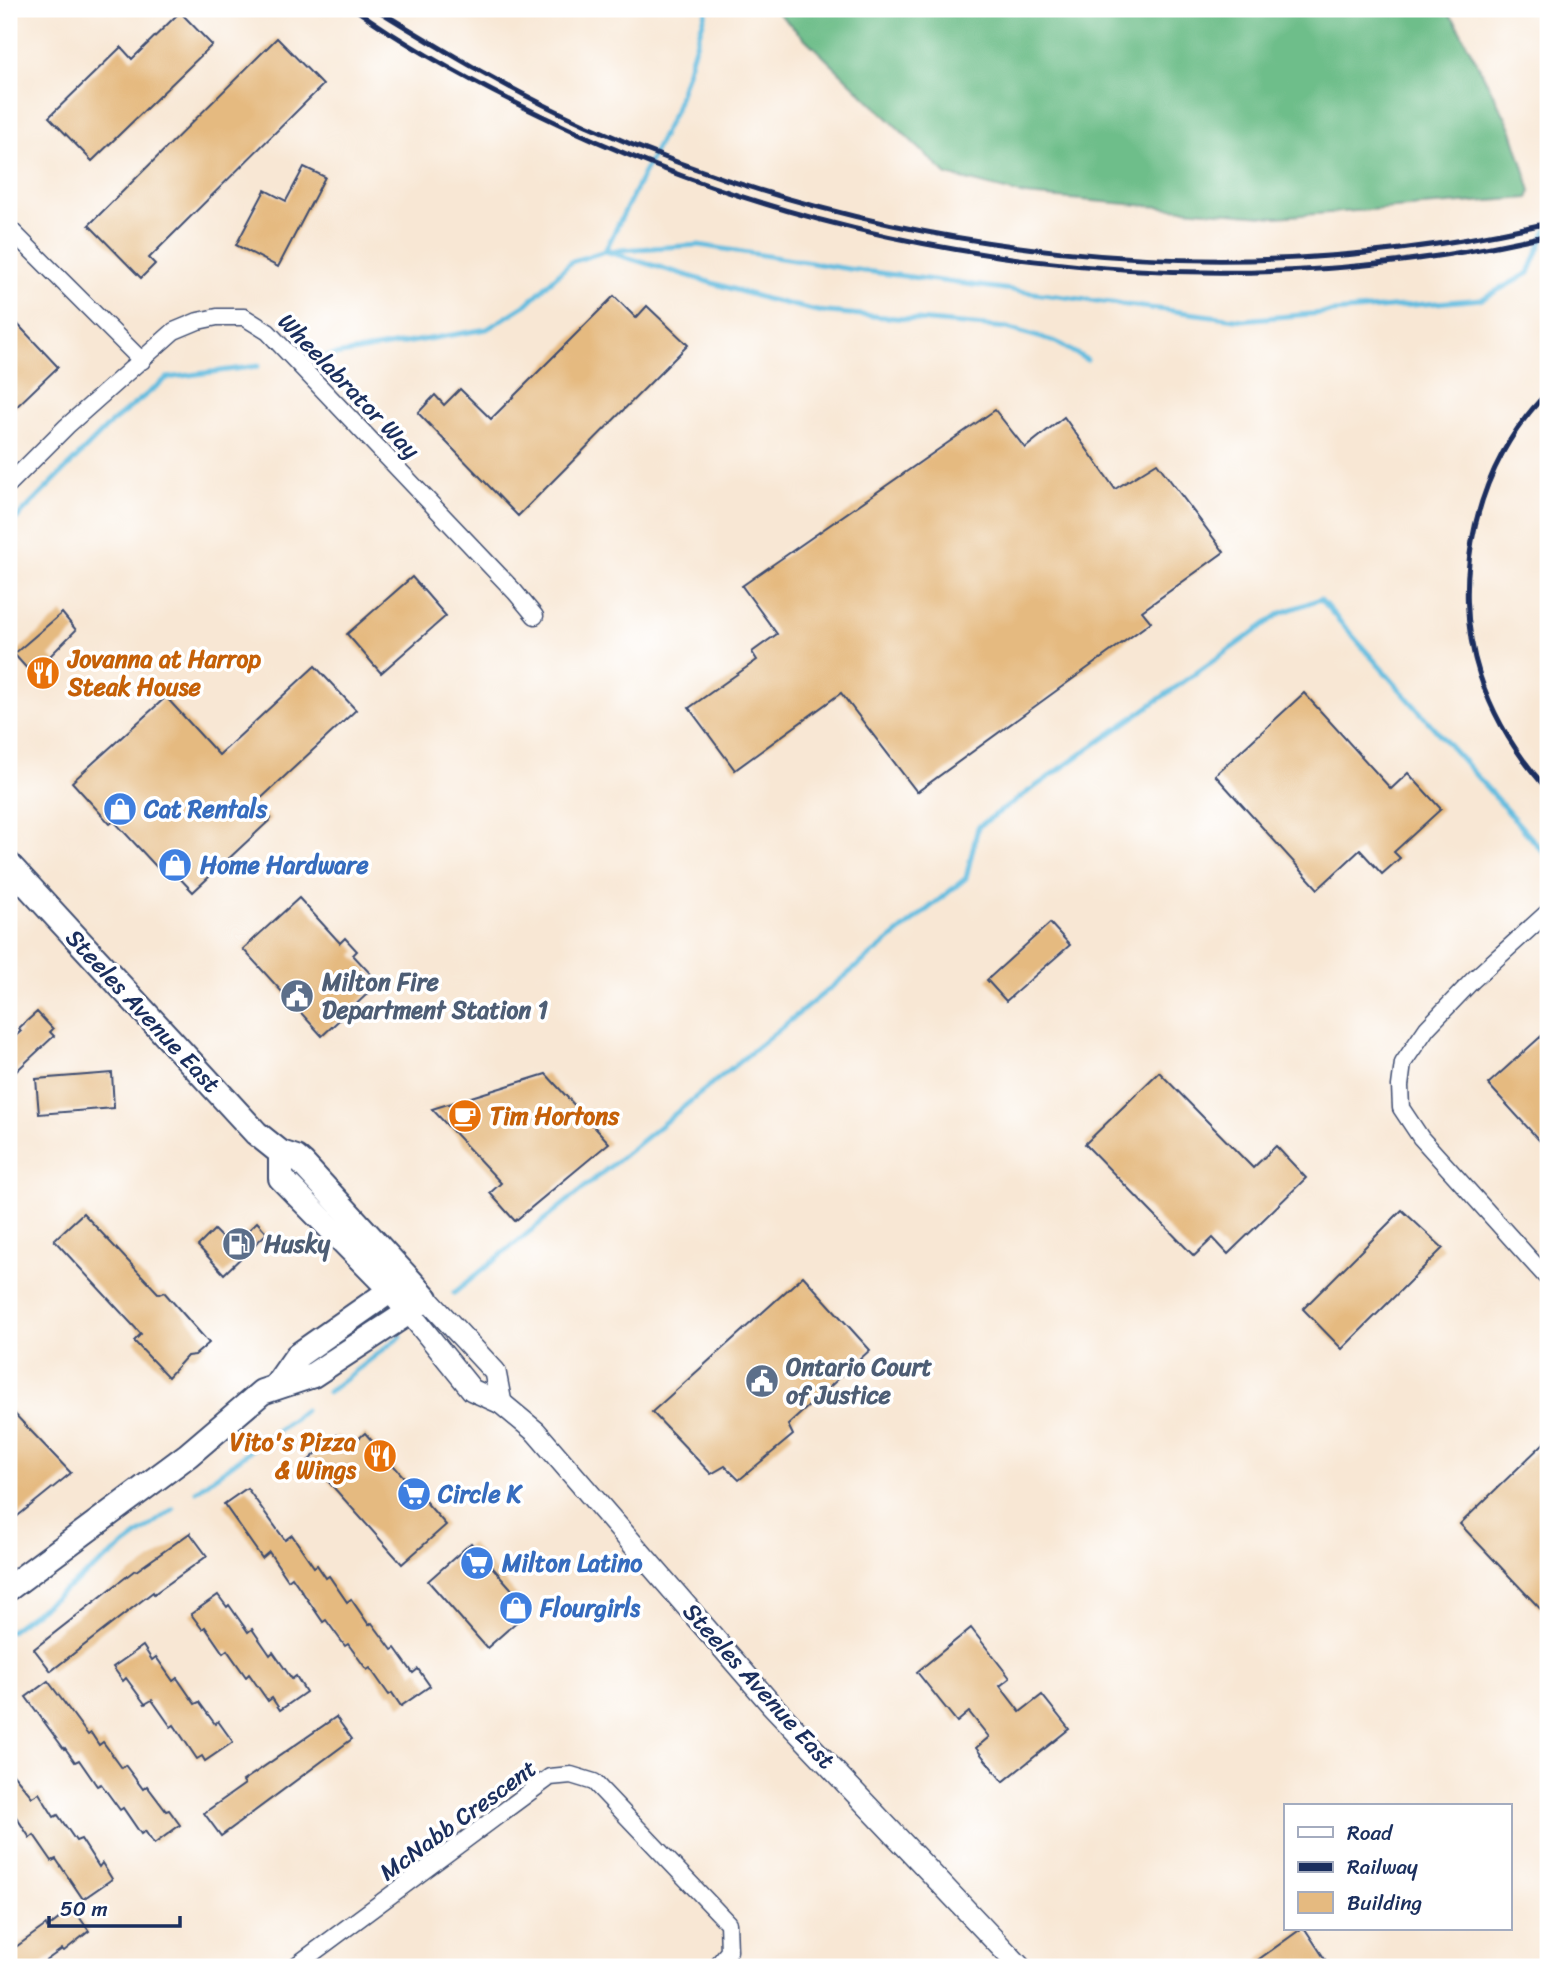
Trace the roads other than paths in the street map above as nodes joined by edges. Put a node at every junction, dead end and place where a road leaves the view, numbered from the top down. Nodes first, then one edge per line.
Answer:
1 (9, 228) edge
2 (142, 360) junction
3 (9, 484) edge
4 (535, 616) dead end
5 (9, 865) edge
6 (1548, 912) edge
7 (1548, 1279) edge
8 (400, 1284) junction
9 (418, 1305) junction
10 (276, 1386) junction
11 (9, 1588) edge
12 (294, 1967) edge
13 (716, 1967) edge
14 (1020, 1967) edge

1 - 2 street
2 - 3 street, Wheelabrator Way
2 - 4 street, Wheelabrator Way
5 - 8 main road, Steeles Avenue East
6 - 7 street
8 - 9 main road, Steeles Avenue East
8 - 10 main road
9 - 10 main road
9 - 14 main road, Steeles Avenue East
10 - 11 main road
12 - 13 street, McNabb Crescent

